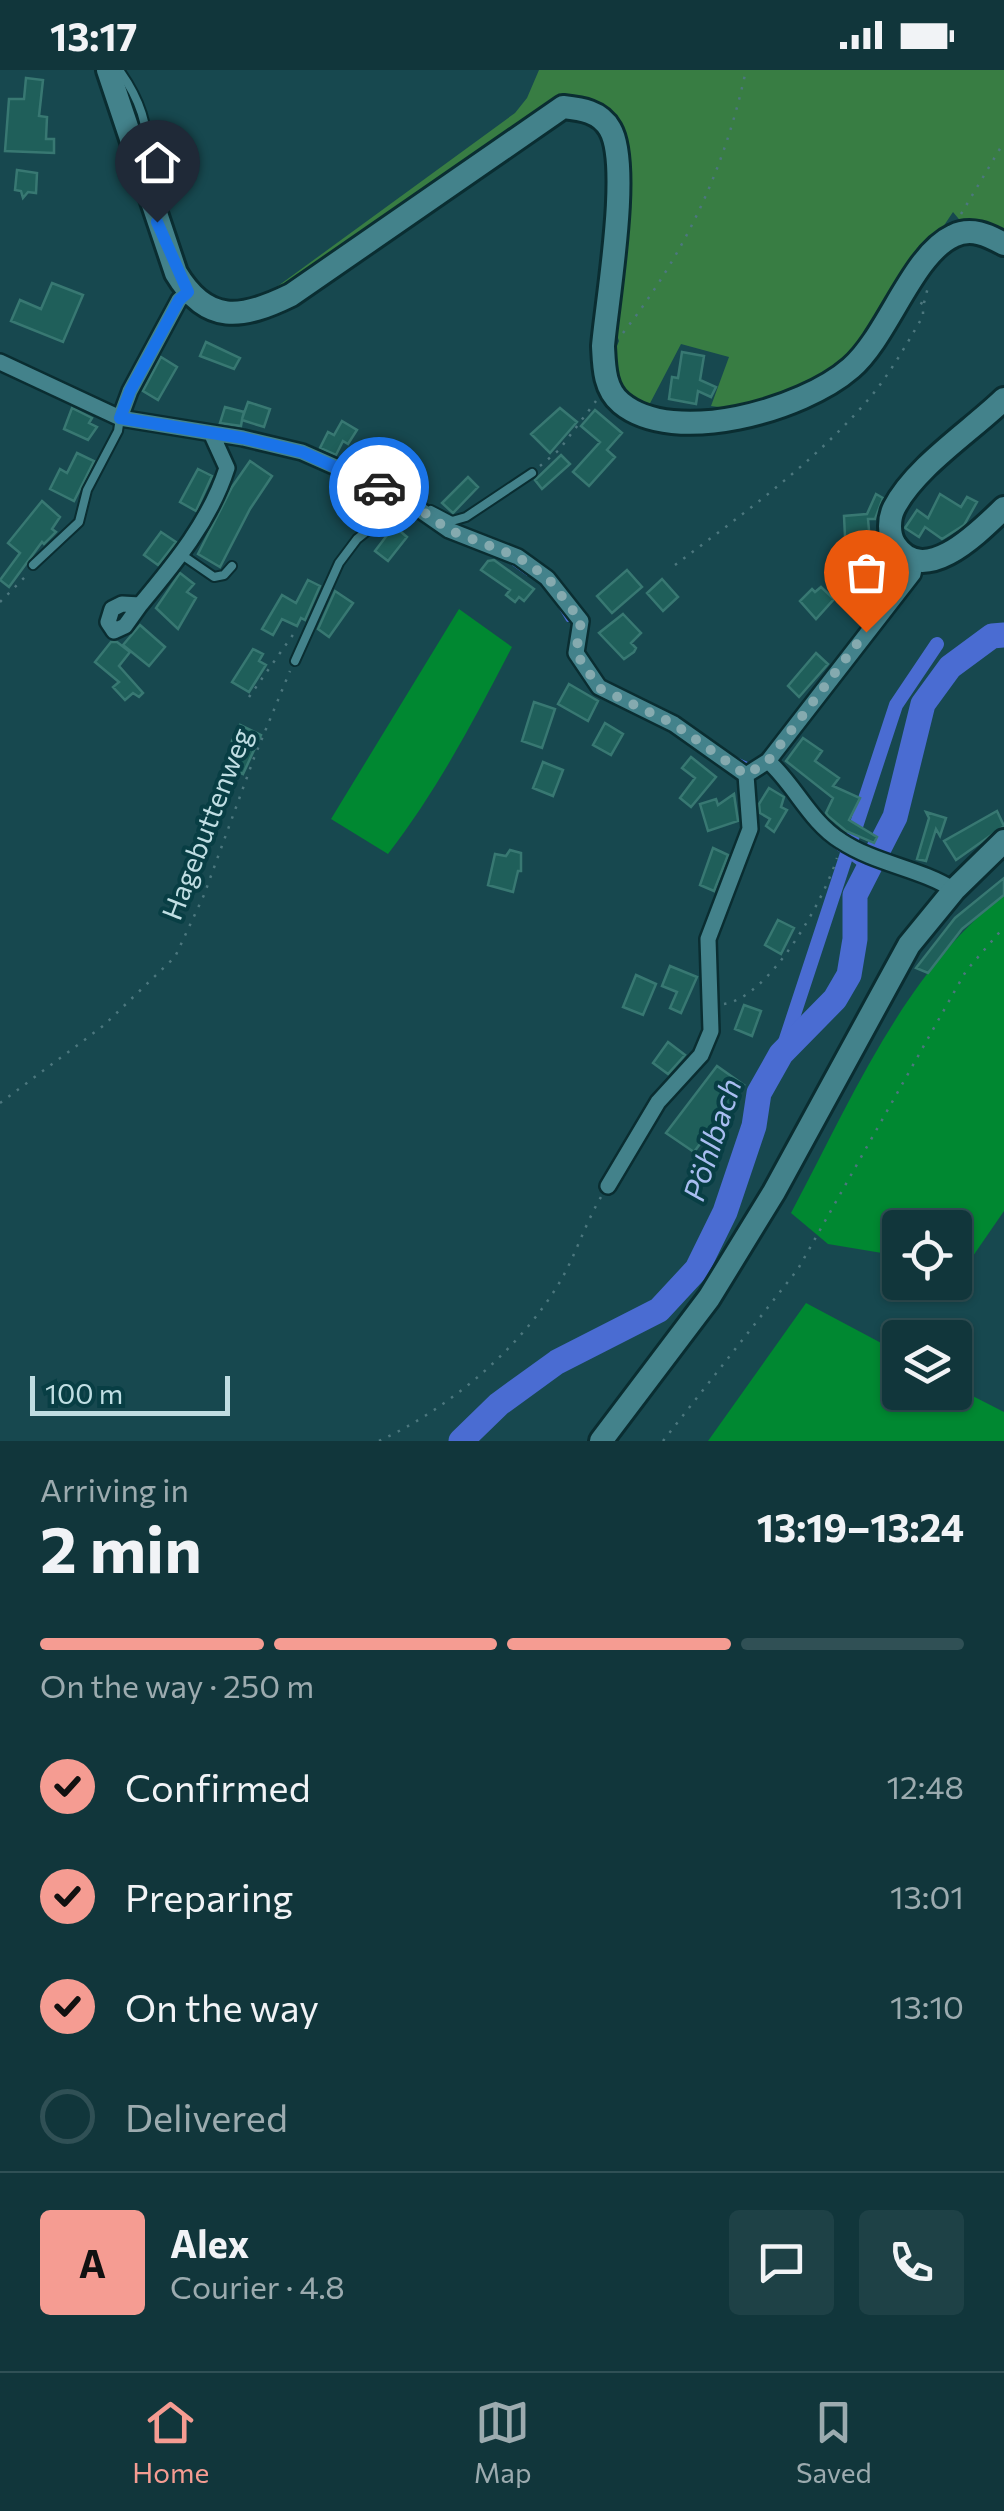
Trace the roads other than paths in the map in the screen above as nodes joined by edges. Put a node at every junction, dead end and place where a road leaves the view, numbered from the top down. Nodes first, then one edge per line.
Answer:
1 (108, 70) edge
2 (118, 70) edge
3 (148, 197) junction
4 (1004, 244) edge
5 (188, 292) junction
6 (0, 362) edge
7 (1004, 399) edge
8 (120, 418) junction
9 (212, 435) junction
10 (532, 472) road end
11 (409, 502) junction
12 (1004, 508) edge
13 (182, 555) junction
14 (916, 559) junction
15 (33, 565) road end
16 (232, 566) dead end
17 (140, 605) dead end
18 (295, 661) road end
19 (768, 761) junction
20 (746, 775) junction
21 (1004, 842) edge
22 (954, 890) junction
23 (608, 1186) road end
24 (601, 1441) edge

1 - 3 main road
2 - 3 lane
3 - 5 main road
4 - 5 main road
5 - 8 street
6 - 8 street
7 - 14 main road
8 - 9 street
8 - 15 lane
9 - 11 street
9 - 13 street
10 - 11 lane
11 - 18 lane
11 - 20 street
12 - 14 main road
13 - 16 lane
13 - 17 street
14 - 19 street
19 - 20 street
19 - 22 street
20 - 23 street
21 - 22 main road
22 - 24 main road

